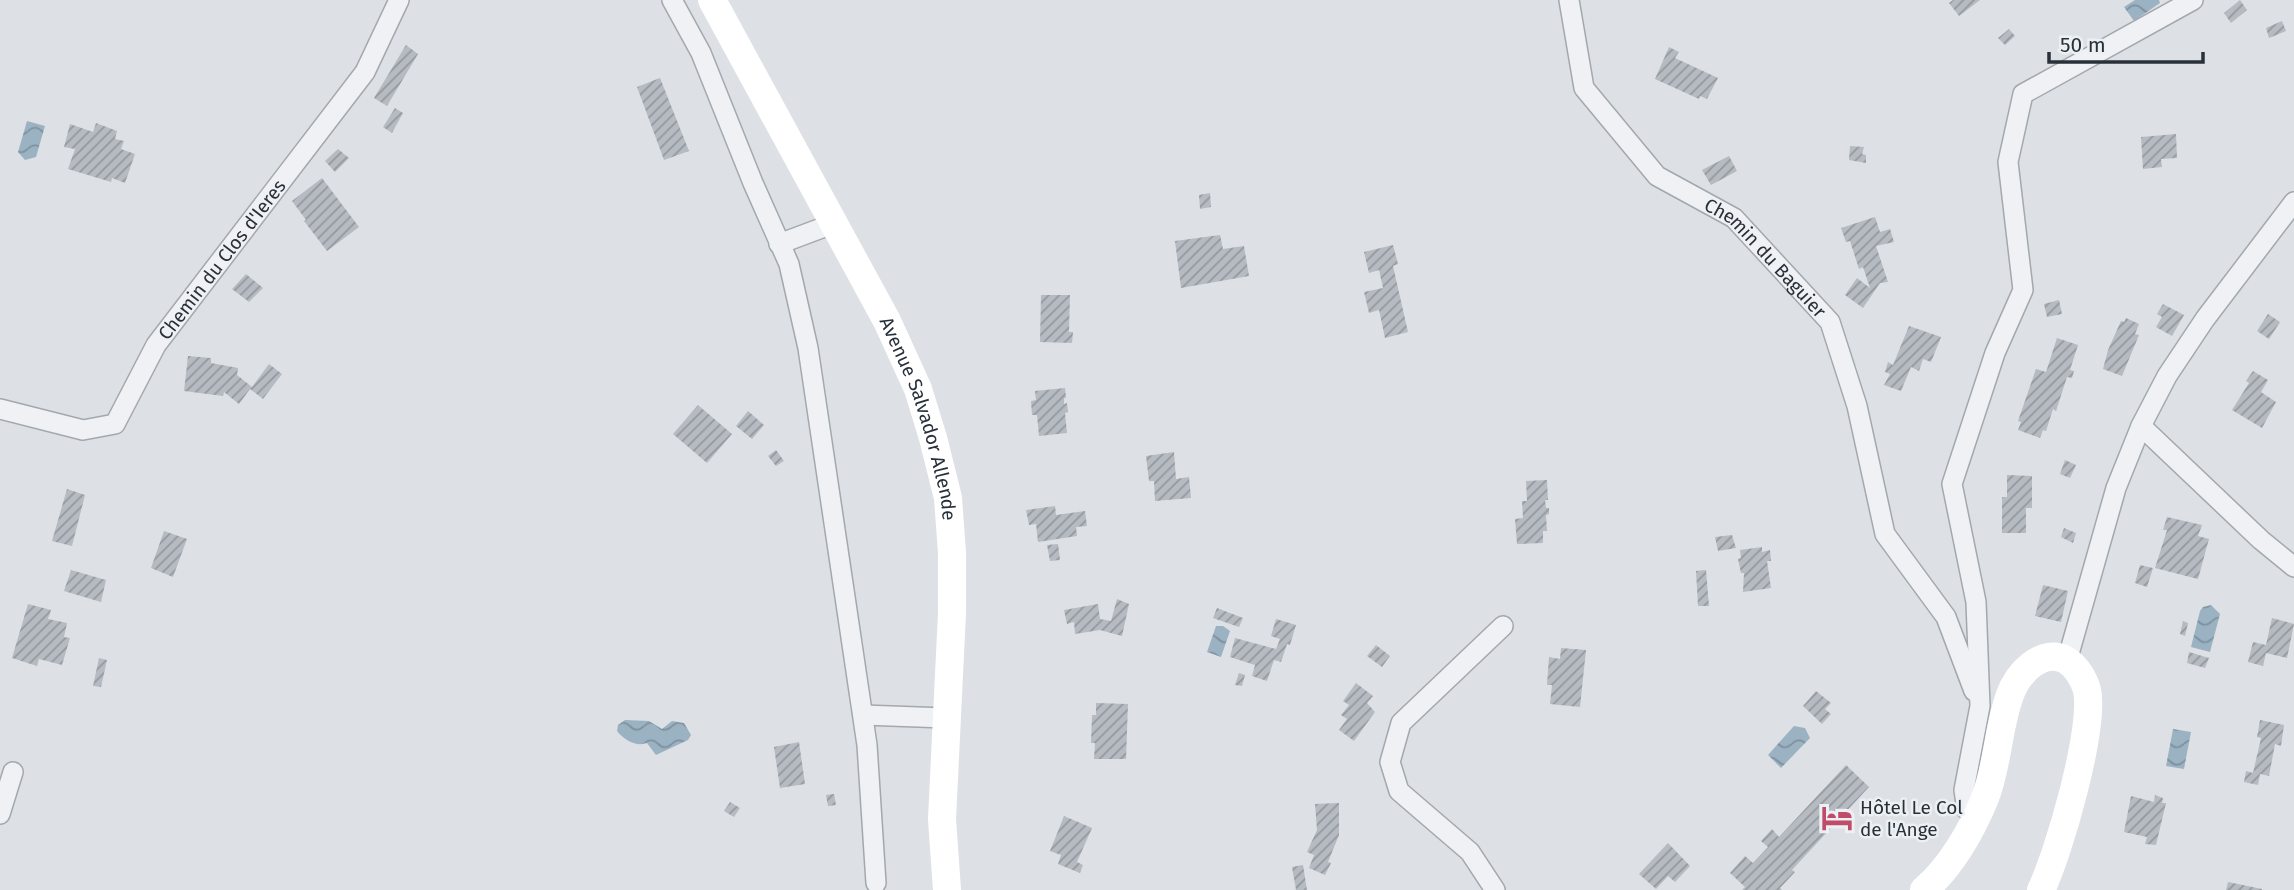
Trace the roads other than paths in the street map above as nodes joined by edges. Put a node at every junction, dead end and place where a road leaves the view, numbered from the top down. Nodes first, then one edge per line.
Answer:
1 (399, 0) edge
2 (672, 0) edge
3 (712, 0) edge
4 (1569, 0) edge
5 (2193, 0) edge
6 (2294, 202) edge
7 (835, 223) junction
8 (779, 243) junction
9 (0, 409) edge
10 (2141, 426) junction
11 (2294, 567) edge
12 (1503, 626) dead end
13 (2067, 661) junction
14 (1980, 705) junction
15 (863, 715) junction
16 (946, 718) junction
17 (13, 772) dead end
18 (0, 814) edge
19 (1977, 818) junction
20 (876, 883) dead end
21 (950, 887) edge
22 (1495, 890) edge
23 (1924, 890) edge
24 (2041, 890) edge

1 - 9 street, Chemin du Clos d'Ieres
2 - 8 street
3 - 7 main road, Avenue Salvador Allende
4 - 14 street, Chemin du Baguier
5 - 14 street
6 - 10 street
7 - 8 street
7 - 16 main road, Avenue Salvador Allende
8 - 15 street
10 - 11 street
10 - 13 street
12 - 22 street
13 - 19 main road
13 - 24 main road
14 - 19 street
15 - 16 street
15 - 20 street
16 - 21 main road, Avenue Salvador Allende
17 - 18 street
19 - 23 main road

